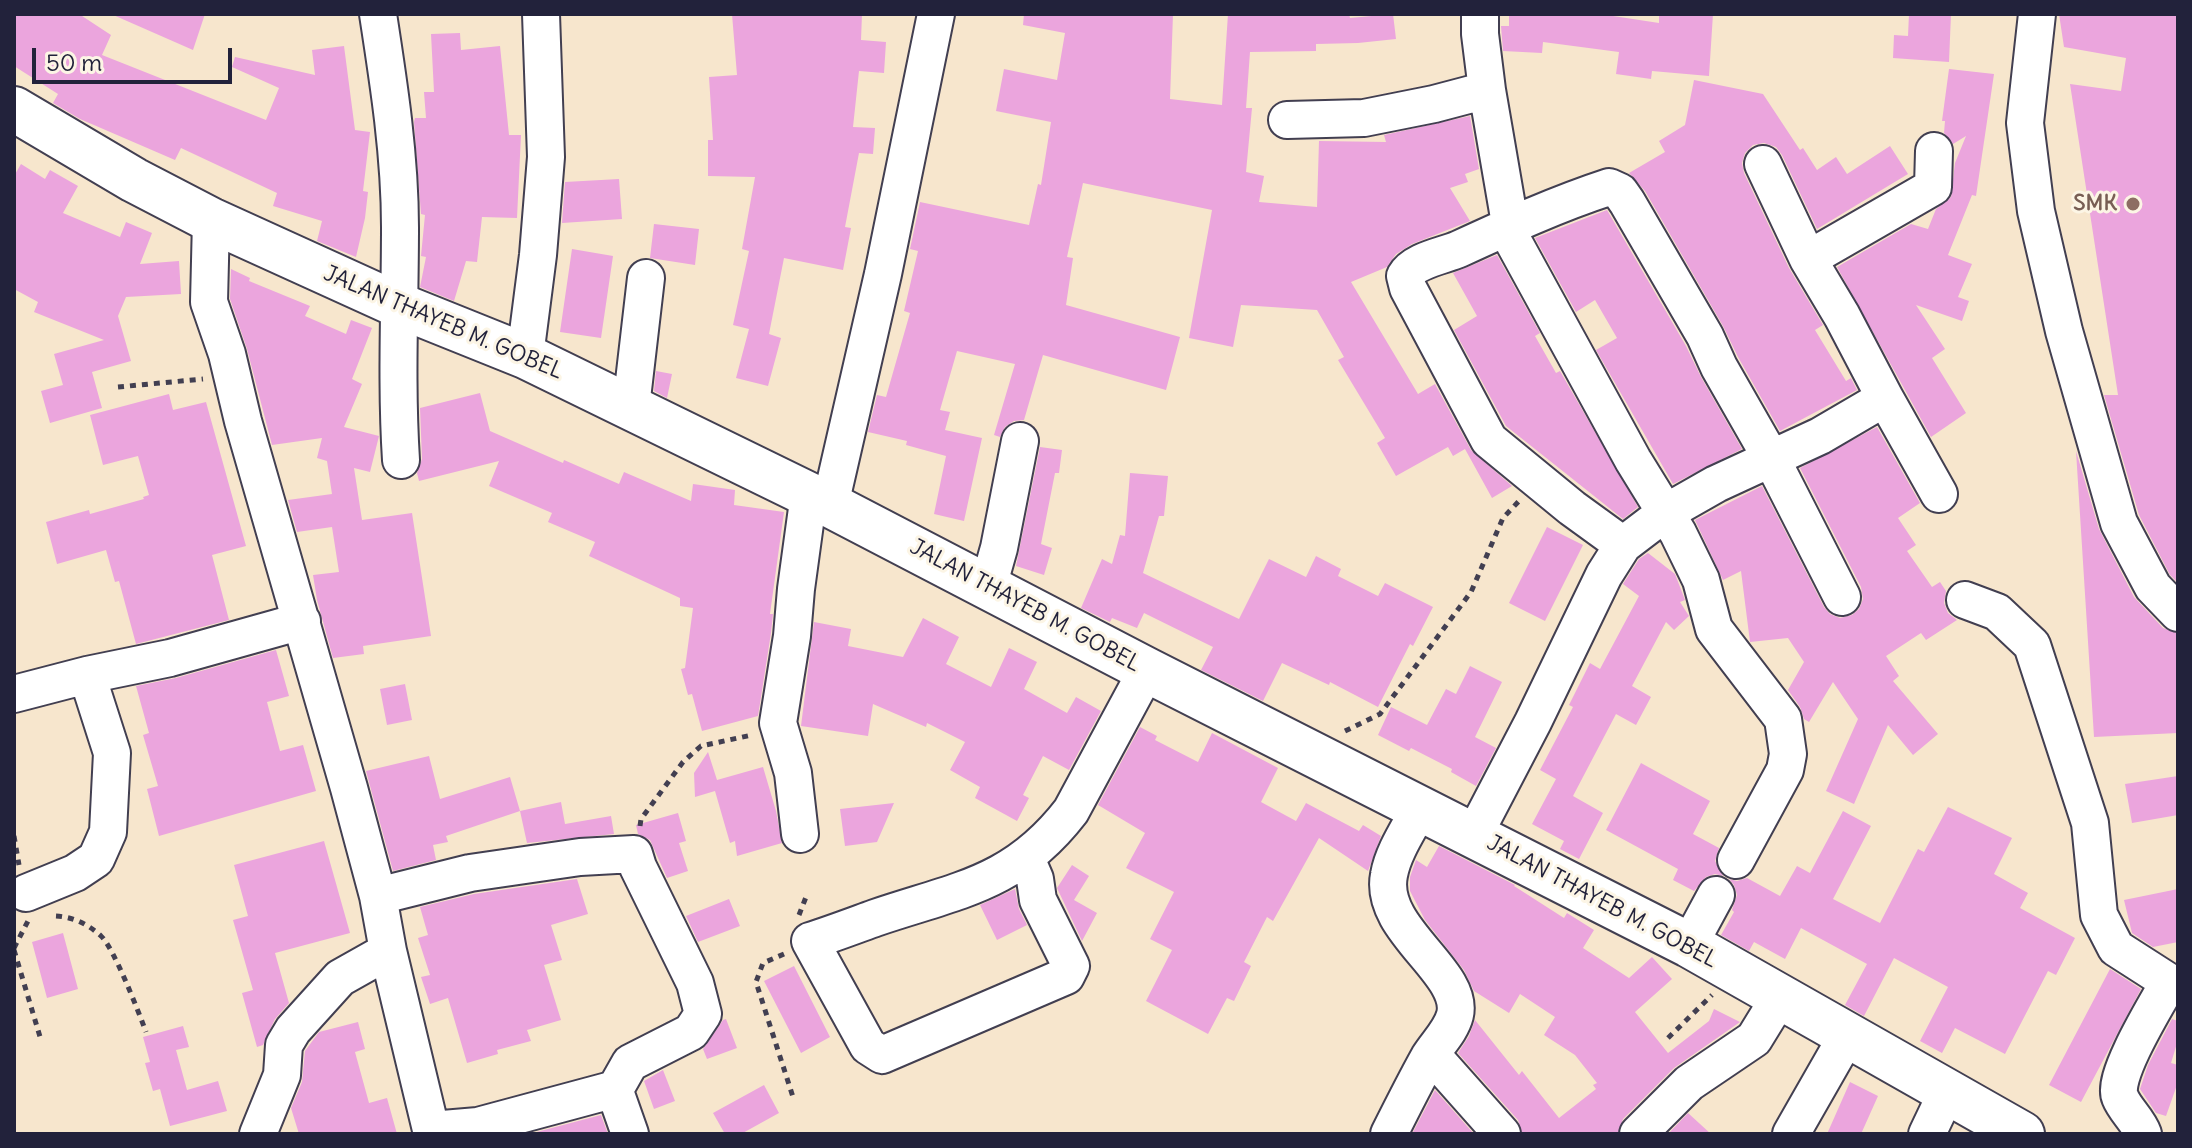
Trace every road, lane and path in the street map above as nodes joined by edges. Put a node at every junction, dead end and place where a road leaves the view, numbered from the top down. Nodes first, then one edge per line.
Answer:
1 (378, 14) edge
2 (541, 14) edge
3 (936, 14) edge
4 (1480, 14) edge
5 (2037, 14) edge
6 (1487, 90) junction
7 (14, 109) edge
8 (1287, 120) dead end
9 (1934, 151) dead end
10 (1763, 164) dead end
11 (211, 220) junction
12 (1509, 224) junction
13 (1808, 259) junction
14 (646, 278) dead end
15 (398, 305) junction
16 (525, 356) junction
17 (232, 376) junction
18 (118, 387) dead end
19 (1885, 398) junction
20 (631, 407) junction
21 (1020, 441) dead end
22 (1771, 458) junction
23 (401, 460) dead end
24 (1538, 481) junction
25 (1939, 494) dead end
26 (819, 499) junction
27 (1665, 513) junction
28 (1623, 545) junction
29 (988, 587) junction
30 (1842, 597) dead end
31 (1965, 600) dead end
32 (2178, 613) edge
33 (302, 621) junction
34 (1147, 670) junction
35 (87, 675) junction
36 (14, 694) edge
37 (778, 723) junction
38 (1305, 751) junction
39 (1420, 808) junction
40 (800, 834) dead end
41 (1474, 835) junction
42 (634, 854) junction
43 (1026, 858) junction
44 (1736, 860) dead end
45 (1716, 895) dead end
46 (378, 896) junction
47 (806, 897) dead end
48 (34, 907) junction
49 (810, 941) junction
50 (1689, 945) junction
51 (14, 949) edge
52 (388, 951) junction
53 (1736, 972) junction
54 (1781, 995) junction
55 (146, 1032) dead end
56 (1847, 1036) junction
57 (1668, 1038) dead end
58 (41, 1040) dead end
59 (1431, 1054) junction
60 (1947, 1092) junction
61 (613, 1093) junction
62 (793, 1097) dead end
63 (431, 1132) edge
64 (258, 1134) edge
65 (630, 1134) edge
66 (1389, 1134) edge
67 (1502, 1134) edge
68 (1638, 1134) edge
69 (1791, 1134) edge
70 (1927, 1134) edge
71 (2022, 1134) edge
72 (2143, 1134) edge

1 - 15 street
2 - 16 street
3 - 26 street
4 - 6 street
5 - 32 street
6 - 8 street
6 - 12 street
7 - 11 main road, JALAN THAYEB M. GOBEL
9 - 13 street
10 - 13 street
11 - 15 main road, JALAN THAYEB M. GOBEL
11 - 17 street
12 - 22 street
12 - 24 street
12 - 27 street
13 - 19 street
14 - 20 street
15 - 16 main road, JALAN THAYEB M. GOBEL
15 - 23 street
16 - 20 main road, JALAN THAYEB M. GOBEL
17 - 18 path
17 - 33 street
19 - 22 street
19 - 25 street
20 - 26 main road, JALAN THAYEB M. GOBEL
21 - 29 street
22 - 27 street
22 - 30 street
24 - 28 street
24 - 38 path
26 - 29 main road, JALAN THAYEB M. GOBEL
26 - 37 street
27 - 28 street
27 - 44 street
28 - 41 street
29 - 34 main road, JALAN THAYEB M. GOBEL
31 - 72 street
33 - 35 street
33 - 46 street
34 - 38 main road, JALAN THAYEB M. GOBEL
34 - 43 street
35 - 36 street
35 - 48 street
37 - 40 street
37 - 42 path
38 - 39 main road, JALAN THAYEB M. GOBEL
39 - 41 main road, JALAN THAYEB M. GOBEL
39 - 59 street
41 - 50 main road, JALAN THAYEB M. GOBEL
42 - 46 street
42 - 61 street
43 - 49 street
43 - 49 street
45 - 50 street
46 - 52 street
47 - 49 path
48 - 51 path
48 - 55 path
49 - 62 path
50 - 53 main road, JALAN THAYEB M. GOBEL
51 - 58 path
52 - 63 street
52 - 64 street
53 - 54 main road, JALAN THAYEB M. GOBEL
53 - 57 path
54 - 56 main road, JALAN THAYEB M. GOBEL
54 - 68 street
56 - 60 main road, JALAN THAYEB M. GOBEL
56 - 69 street
59 - 66 street
59 - 67 street
60 - 70 street
60 - 71 main road, JALAN THAYEB M. GOBEL
61 - 63 street
61 - 65 street

